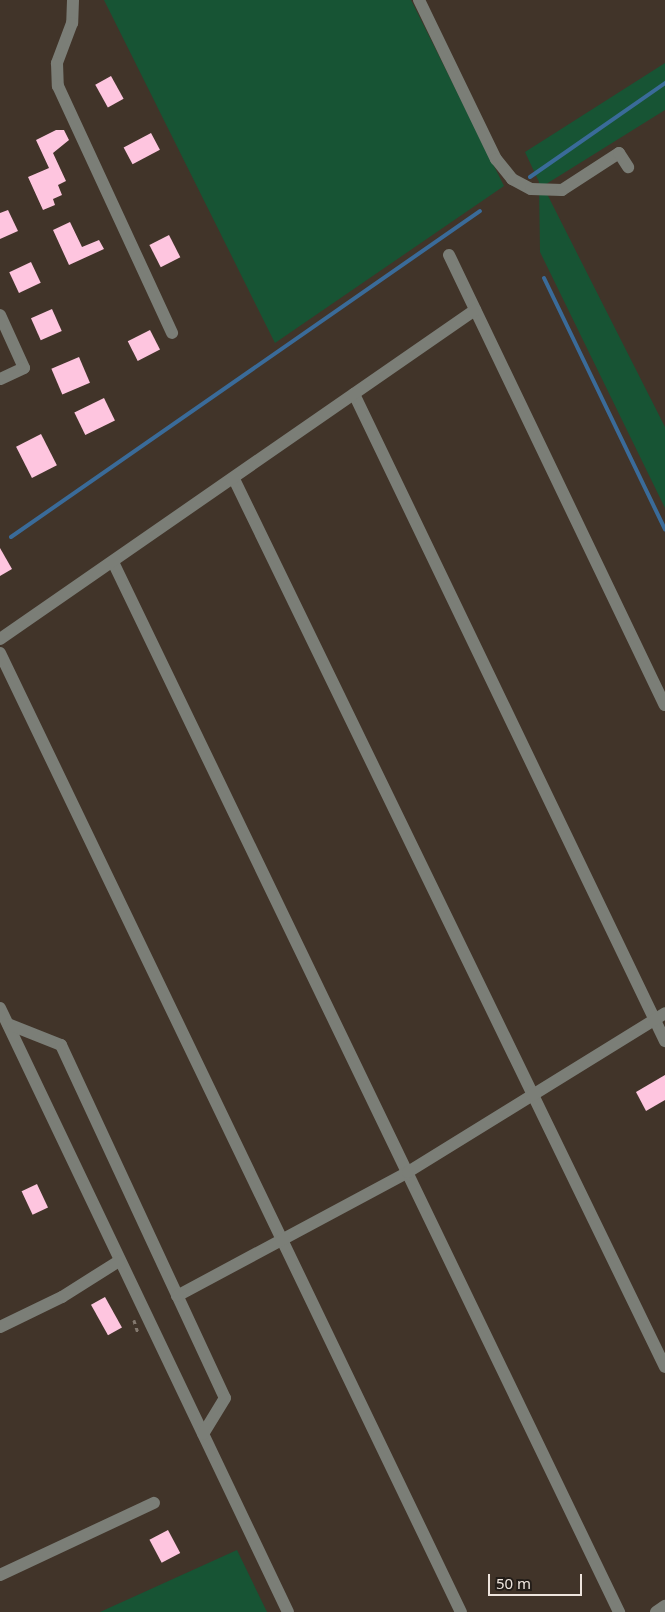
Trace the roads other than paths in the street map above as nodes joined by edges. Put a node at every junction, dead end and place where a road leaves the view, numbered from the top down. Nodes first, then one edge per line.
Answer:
1 (73, 0) edge
2 (419, 0) edge
3 (628, 167) dead end
4 (449, 255) dead end
5 (475, 310) junction
6 (0, 315) edge
7 (172, 334) dead end
8 (0, 379) edge
9 (354, 394) junction
10 (234, 479) junction
11 (113, 562) junction
12 (0, 639) edge
13 (0, 653) edge
14 (665, 705) edge
15 (0, 1008) edge
16 (660, 1017) edge
17 (8, 1024) junction
18 (665, 1041) edge
19 (531, 1097) junction
20 (408, 1172) junction
21 (284, 1242) junction
22 (119, 1261) junction
23 (177, 1296) junction
24 (0, 1327) edge
25 (665, 1367) edge
26 (202, 1434) junction
27 (154, 1503) dead end
28 (0, 1576) edge
29 (665, 1606) edge
30 (288, 1612) edge
31 (461, 1612) edge
32 (619, 1612) edge
33 (656, 1612) edge

1 - 7 street
2 - 3 street
4 - 5 street
5 - 9 street
5 - 14 street
6 - 8 street
9 - 10 street
9 - 16 street
10 - 11 street
10 - 19 street
11 - 12 street
11 - 20 street
13 - 21 street
15 - 17 street
16 - 18 street
16 - 19 street
17 - 22 street
17 - 23 street
19 - 20 street
19 - 25 street
20 - 21 street
20 - 32 street
21 - 23 street
21 - 31 street
22 - 24 street
22 - 26 street
23 - 26 street
26 - 30 street
27 - 28 street
29 - 33 street

